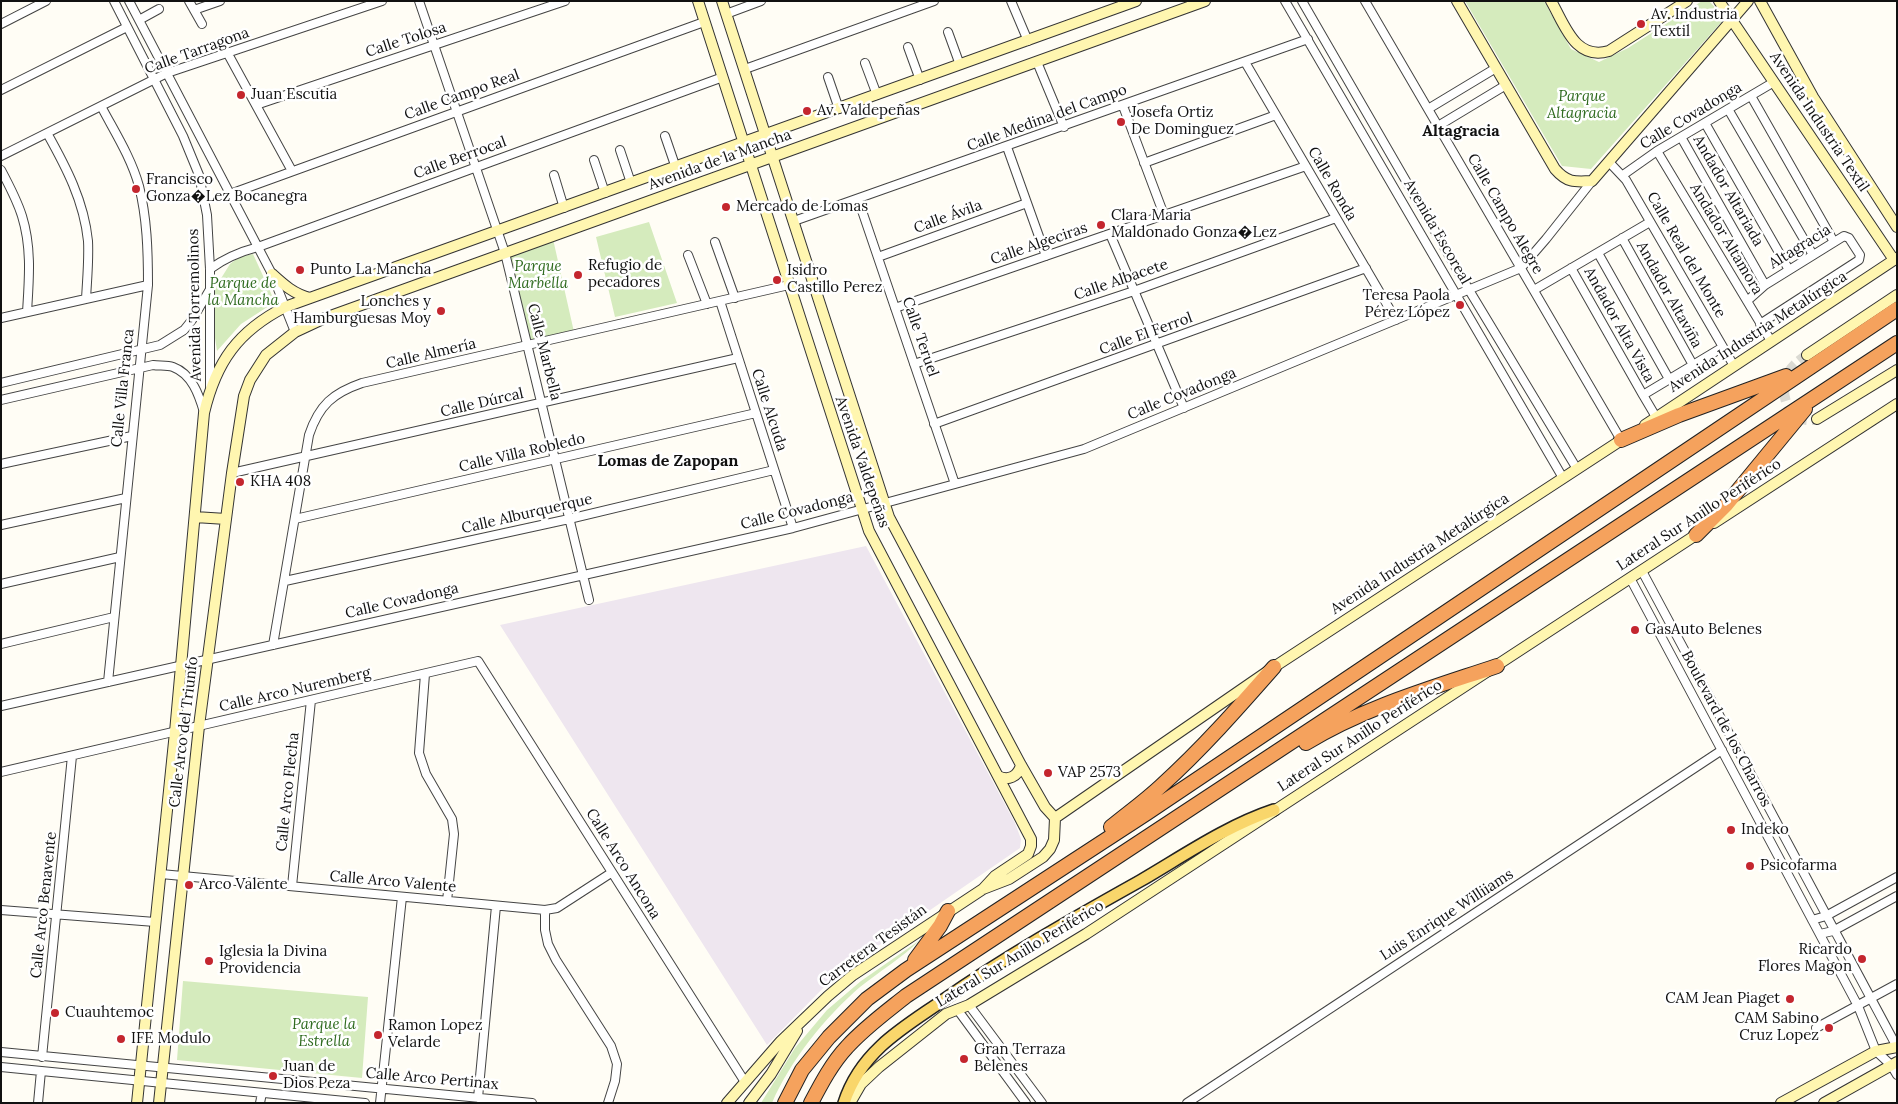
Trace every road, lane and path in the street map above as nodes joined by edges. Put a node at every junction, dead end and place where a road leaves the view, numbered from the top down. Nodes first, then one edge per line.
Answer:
1 (46, 1) edge
2 (114, 1) edge
3 (130, 1) edge
4 (189, 1) edge
5 (220, 1) edge
6 (382, 1) edge
7 (419, 1) edge
8 (565, 1) edge
9 (698, 1) edge
10 (722, 1) edge
11 (761, 1) edge
12 (934, 1) edge
13 (1012, 1) edge
14 (1136, 1) edge
15 (1205, 1) edge
16 (1285, 1) edge
17 (1302, 1) edge
18 (1365, 1) edge
19 (1457, 1) edge
20 (1551, 1) edge
21 (1687, 1) edge
22 (1719, 1) edge
23 (1748, 1) edge
24 (1760, 1) edge
25 (159, 9) dead end
26 (194, 10) junction
27 (726, 14) junction
28 (1732, 19) junction
29 (139, 20) junction
30 (704, 22) junction
31 (1, 24) edge
32 (202, 24) dead end
33 (127, 27) junction
34 (948, 32) dead end
35 (1308, 40) junction
36 (1028, 41) junction
37 (434, 45) junction
38 (908, 47) dead end
39 (228, 54) junction
40 (1037, 62) junction
41 (1245, 62) junction
42 (865, 63) dead end
43 (960, 65) junction
44 (1496, 68) junction
45 (745, 70) junction
46 (168, 73) junction
47 (723, 77) junction
48 (828, 77) dead end
49 (154, 79) junction
50 (920, 80) junction
51 (1774, 82) junction
52 (1506, 85) junction
53 (1, 90) edge
54 (877, 95) junction
55 (1751, 96) junction
56 (256, 105) junction
57 (101, 106) junction
58 (1123, 106) junction
59 (839, 109) junction
60 (1428, 109) junction
61 (1728, 109) junction
62 (457, 111) junction
63 (1276, 115) junction
64 (1705, 123) junction
65 (1438, 126) junction
66 (1064, 127) junction
67 (47, 133) junction
68 (766, 135) junction
69 (665, 136) dead end
70 (1681, 137) junction
71 (745, 143) junction
72 (1007, 147) junction
73 (620, 150) dead end
74 (1657, 151) junction
75 (1, 156) edge
76 (774, 157) junction
77 (594, 160) dead end
78 (1609, 162) junction
79 (1144, 163) junction
80 (752, 165) junction
81 (1306, 166) junction
82 (477, 167) junction
83 (676, 168) junction
84 (1, 170) edge
85 (292, 171) junction
86 (1623, 174) junction
87 (554, 175) dead end
88 (1592, 181) junction
89 (631, 184) junction
90 (605, 193) junction
91 (230, 194) junction
92 (858, 199) junction
93 (1027, 203) junction
94 (564, 208) junction
95 (1164, 215) junction
96 (1336, 218) junction
97 (794, 221) junction
98 (1650, 222) junction
99 (1897, 227) edge
100 (499, 231) junction
101 (1110, 234) junction
102 (1622, 238) junction
103 (715, 242) dead end
104 (1834, 242) junction
105 (258, 247) junction
106 (505, 253) junction
107 (1598, 253) junction
108 (688, 255) dead end
109 (1813, 255) junction
110 (1046, 256) junction
111 (878, 257) junction
112 (1895, 259) edge
113 (1366, 268) junction
114 (1521, 268) junction
115 (1571, 268) junction
116 (210, 269) junction
117 (1789, 270) junction
118 (272, 274) junction
119 (148, 285) junction
120 (789, 285) junction
121 (1765, 285) junction
122 (210, 289) junction
123 (1469, 290) junction
124 (1534, 290) junction
125 (1134, 291) junction
126 (1458, 295) junction
127 (1897, 295) edge
128 (311, 298) junction
129 (735, 298) junction
130 (86, 299) junction
131 (720, 301) junction
132 (1748, 301) junction
133 (707, 304) junction
134 (285, 307) junction
135 (896, 308) junction
136 (1897, 310) edge
137 (27, 312) junction
138 (1, 318) edge
139 (1396, 320) junction
140 (1760, 324) junction
141 (294, 332) junction
142 (1771, 341) junction
143 (1897, 343) edge
144 (1157, 345) junction
145 (529, 346) junction
146 (1723, 347) junction
147 (141, 350) junction
148 (738, 358) junction
149 (1808, 361) junction
150 (914, 364) junction
151 (1693, 364) junction
152 (1734, 366) junction
153 (138, 368) junction
154 (257, 368) joint
155 (1897, 370) edge
156 (1669, 379) junction
157 (1, 383) edge
158 (210, 389) junction
159 (1643, 396) junction
160 (1816, 396) junction
161 (1, 400) edge
162 (542, 403) junction
163 (1897, 404) edge
164 (1184, 408) junction
165 (204, 413) junction
166 (756, 414) junction
167 (1656, 417) junction
168 (1817, 419) tunnel mouth
169 (934, 424) junction
170 (132, 436) junction
171 (1621, 440) junction
172 (306, 456) junction
173 (556, 460) junction
174 (1, 464) edge
175 (1577, 469) junction
176 (774, 470) junction
177 (232, 473) junction
178 (1563, 478) junction
179 (955, 484) junction
180 (126, 498) junction
181 (884, 503) junction
182 (861, 510) junction
183 (195, 517) junction
184 (226, 519) junction
185 (295, 519) junction
186 (570, 519) junction
187 (1, 525) edge
188 (793, 528) junction
189 (1696, 535) junction
190 (120, 557) junction
191 (1642, 571) junction
192 (583, 575) junction
193 (1630, 578) junction
194 (285, 581) junction
195 (1, 584) edge
196 (589, 600) dead end
197 (114, 617) junction
198 (1, 644) edge
199 (274, 645) junction
200 (208, 660) junction
201 (478, 661) joint
202 (181, 666) junction
203 (1497, 666) junction
204 (1274, 667) junction
205 (424, 674) junction
206 (108, 682) junction
207 (311, 700) junction
208 (1, 706) edge
209 (199, 726) junction
210 (175, 732) junction
211 (1722, 750) junction
212 (72, 756) junction
213 (1021, 765) junction
214 (1, 772) edge
215 (998, 776) junction
216 (1274, 810) junction
217 (1055, 818) junction
218 (1126, 851) junction
219 (1061, 870) junction
220 (611, 872) junction
221 (161, 874) junction
222 (183, 876) junction
223 (1897, 877) edge
224 (292, 886) junction
225 (983, 889) junction
226 (1897, 896) edge
227 (402, 897) junction
228 (447, 901) junction
229 (496, 906) junction
230 (1, 910) edge
231 (545, 910) junction
232 (948, 911) junction
233 (57, 914) junction
234 (1826, 916) junction
235 (1812, 920) junction
236 (155, 922) junction
237 (1833, 931) junction
238 (1820, 934) junction
239 (906, 970) junction
240 (1897, 984) edge
241 (1870, 1000) junction
242 (969, 1005) junction
243 (1858, 1006) junction
244 (957, 1009) junction
245 (806, 1017) junction
246 (1816, 1028) dead end
247 (1897, 1047) edge
248 (1876, 1051) junction
249 (1, 1052) edge
250 (42, 1057) junction
251 (1894, 1063) edge
252 (140, 1066) junction
253 (1, 1067) edge
254 (163, 1068) junction
255 (41, 1071) junction
256 (1897, 1075) edge
257 (1024, 1078) junction
258 (139, 1080) junction
259 (745, 1082) junction
260 (161, 1083) junction
261 (1014, 1086) junction
262 (382, 1089) junction
263 (262, 1092) junction
264 (478, 1098) junction
265 (38, 1103) edge
266 (137, 1103) edge
267 (159, 1103) edge
268 (260, 1103) edge
269 (364, 1103) edge
270 (380, 1103) edge
271 (532, 1103) edge
272 (608, 1103) edge
273 (727, 1103) edge
274 (749, 1103) edge
275 (785, 1103) edge
276 (811, 1103) edge
277 (844, 1103) edge
278 (850, 1103) edge
279 (1026, 1103) edge
280 (1042, 1103) edge
281 (1187, 1103) edge
282 (1781, 1103) edge
283 (1824, 1103) edge

1 - 31 street
2 - 33 street, Avenida Torremolinos
3 - 29 street
4 - 26 street
5 - 26 street
6 - 39 street, Calle Tarragona
7 - 37 street, Calle Marbella
8 - 37 street, Calle Tolosa
9 - 30 street, Avenida Valdepeñas
10 - 27 street, Avenida Valdepeñas
11 - 27 street
12 - 45 street
13 - 36 street
14 - 36 street, Avenida de la Mancha
15 - 40 street, Avenida de la Mancha
16 - 35 street, Avenida Escoreal
17 - 123 street, Avenida Escoreal
18 - 60 street, Calle Campo Alegre
19 - 44 street
20 - 21 street
22 - 28 street, Avenida Industria Textil
23 - 28 street
24 - 99 street, Avenida Industria Textil
25 - 29 street
26 - 32 street
27 - 45 street, Avenida Valdepeñas
28 - 51 street, Avenida Industria Textil
28 - 78 street
29 - 46 street
30 - 47 street, Avenida Valdepeñas
30 - 62 street, Calle Campo Real
33 - 49 street, Avenida Torremolinos
33 - 53 street
34 - 43 street
35 - 41 street, Calle Medina del Campo
35 - 126 street, Avenida Escoreal
36 - 43 street, Avenida de la Mancha
37 - 56 street, Calle Tolosa
37 - 62 street, Calle Marbella
38 - 50 street
39 - 46 street, Calle Tarragona
39 - 56 street
40 - 66 street
40 - 76 street, Avenida de la Mancha
41 - 58 street, Calle Medina del Campo
41 - 63 street, Calle Ronda
42 - 54 street
43 - 50 street, Avenida de la Mancha
44 - 52 street
44 - 60 street
45 - 68 street, Avenida Valdepeñas
46 - 49 street, Calle Tarragona
46 - 91 street
47 - 71 street, Avenida Valdepeñas
47 - 82 street, Calle Berrocal
48 - 59 street
49 - 57 street, Calle Tarragona
49 - 116 street, Avenida Torremolinos
50 - 54 street, Avenida de la Mancha
51 - 55 street, Calle Covadonga
51 - 112 street, Avenida Industria Textil
52 - 65 street
52 - 88 street
54 - 59 street, Avenida de la Mancha
55 - 61 street, Calle Covadonga
55 - 104 street
56 - 85 street
57 - 67 street, Calle Tarragona
57 - 119 street, Calle Villa Franca
58 - 66 street, Calle Medina del Campo
58 - 79 street
59 - 68 street, Avenida de la Mancha
60 - 65 street, Calle Campo Alegre
61 - 64 street, Calle Covadonga
61 - 109 street
62 - 82 street, Calle Marbella
62 - 85 street, Calle Campo Real
63 - 79 street
63 - 81 street, Calle Ronda
64 - 70 street, Calle Covadonga
64 - 117 street
65 - 114 street, Calle Campo Alegre
66 - 72 street, Calle Medina del Campo
67 - 75 street, Calle Tarragona
67 - 130 street
68 - 71 street, Avenida de la Mancha
68 - 76 street, Avenida Valdepeñas
69 - 83 street
70 - 74 street, Calle Covadonga
70 - 121 street, Andador Altariada
71 - 80 street, Avenida Valdepeñas
71 - 83 street, Avenida de la Mancha
72 - 92 street, Calle Medina del Campo
72 - 93 street
73 - 89 street
74 - 86 street, Calle Covadonga
74 - 132 street, Andador Altamora
76 - 80 street, Avenida de la Mancha
76 - 97 street, Avenida Valdepeñas
77 - 90 street
78 - 86 street, Calle Real del Monte
78 - 88 street
79 - 95 street
80 - 106 street, Avenida de la Mancha
80 - 120 street, Avenida Valdepeñas
81 - 95 street, Calle Algeciras
81 - 96 street, Calle Ronda
82 - 100 street, Calle Marbella
82 - 105 street, Calle Berrocal
83 - 89 street, Avenida de la Mancha
84 - 137 street
85 - 91 street, Calle Campo Real
86 - 98 street, Calle Real del Monte
87 - 94 street
88 - 114 street, Calle Covadonga
89 - 90 street, Avenida de la Mancha
90 - 94 street, Avenida de la Mancha
91 - 105 street
92 - 97 street, Calle Medina del Campo
92 - 111 street, Calle Teruel
93 - 110 street
93 - 111 street, Calle Ávila
94 - 100 street, Avenida de la Mancha
95 - 101 street, Calle Algeciras
96 - 113 street, Calle Ronda
96 - 125 street, Calle Albacete
97 - 181 street, Avenida Valdepeñas
98 - 102 street
98 - 146 street, Calle Real del Monte
100 - 106 street, Calle Marbella
100 - 128 street, Avenida de la Mancha
101 - 110 street, Calle Algeciras
101 - 125 street
102 - 107 street
102 - 151 street, Andador Altaviña
103 - 129 street
104 - 109 street, Altagracia
104 - 140 street, Altagracia
105 - 116 street, Calle Berrocal
105 - 118 street
106 - 141 street, Avenida de la Mancha
106 - 145 street, Calle Marbella
107 - 115 street
107 - 156 street
108 - 133 street
109 - 117 street, Altagracia
110 - 135 street, Calle Algeciras
111 - 135 street, Calle Teruel
112 - 142 street, Avenida Industria Metalúrgica
113 - 139 street, Calle Ronda
113 - 144 street, Calle El Ferrol
114 - 123 street, Calle Covadonga
114 - 124 street, Calle Campo Alegre
115 - 124 street
115 - 159 street, Andador Alta Vista
116 - 122 street, Avenida Torremolinos
117 - 121 street, Altagracia
118 - 128 street
118 - 134 street
119 - 130 street
119 - 147 street, Calle Villa Franca
120 - 129 street, Calle Almería
120 - 182 street, Avenida Valdepeñas
121 - 132 street, Altagracia
122 - 147 street
122 - 158 street, Avenida Torremolinos
123 - 126 street, Calle Covadonga
123 - 175 street, Avenida Escoreal
124 - 171 street, Calle Campo Alegre
125 - 144 street
125 - 150 street, Calle Albacete
126 - 139 street, Calle Covadonga
126 - 178 street, Avenida Escoreal
127 - 149 street
128 - 134 street, Avenida de la Mancha
129 - 131 street, Calle Almería
130 - 137 street
131 - 133 street, Calle Almería
131 - 148 street, Calle Alcuda
132 - 140 street, Andador Altamora
133 - 145 street, Calle Almería
134 - 141 street
134 - 158 street, Avenida de la Mancha
135 - 150 street, Calle Teruel
136 - 149 highway
137 - 138 street
139 - 164 street, Calle Covadonga
140 - 142 street, Andador Altamora
141 - 154 street, Avenida de la Mancha
142 - 152 street, Avenida Industria Metalúrgica
143 - 160 highway
144 - 164 street
144 - 169 street, Calle El Ferrol
145 - 162 street, Calle Marbella
145 - 172 street, Calle Almería
146 - 151 street
146 - 152 street, Calle Real del Monte
147 - 153 street, Calle Villa Franca
147 - 157 street
148 - 162 street, Calle Dúrcal
148 - 166 street, Calle Alcuda
149 - 171 highway
149 - 219 highway
150 - 169 street, Calle Teruel
151 - 156 street
152 - 167 street, Avenida Industria Metalúrgica
153 - 161 street
153 - 165 street
153 - 170 street, Calle Villa Franca
154 - 177 street, Calle Arco del Triunfo
155 - 168 street
156 - 159 street
158 - 165 street, Calle Arco del Triunfo
159 - 167 street, Andador Alta Vista
160 - 189 highway
160 - 218 highway
162 - 172 street, Calle Dúrcal
162 - 173 street, Calle Marbella
163 - 189 street, Lateral Sur Anillo Periférico
164 - 179 street, Calle Covadonga
165 - 183 street, Calle Arco del Triunfo
166 - 173 street, Calle Villa Robledo
166 - 176 street, Calle Alcuda
167 - 171 street, Avenida Industria Metalúrgica
169 - 179 street, Calle Teruel
170 - 174 street
170 - 180 street, Calle Villa Franca
171 - 175 street, Avenida Industria Metalúrgica
172 - 177 street, Calle Dúrcal
172 - 185 street, Calle Almería
173 - 185 street, Calle Villa Robledo
173 - 186 street, Calle Marbella
175 - 178 street, Avenida Industria Metalúrgica
176 - 186 street, Calle Alburquerque
176 - 188 street, Calle Alcuda
177 - 184 street, Calle Arco del Triunfo
178 - 204 street, Avenida Industria Metalúrgica
179 - 181 street, Calle Covadonga
180 - 187 street
180 - 190 street, Calle Villa Franca
181 - 182 street, Calle Covadonga
181 - 213 street, Avenida Valdepeñas
182 - 188 street, Calle Covadonga
182 - 215 street, Avenida Valdepeñas
183 - 184 street
183 - 202 street, Calle Arco del Triunfo
184 - 200 street, Calle Arco del Triunfo
185 - 194 street, Calle Almería
186 - 192 street, Calle Marbella
186 - 194 street, Calle Alburquerque
188 - 192 street, Calle Covadonga
189 - 191 street, Lateral Sur Anillo Periférico
190 - 195 street
190 - 197 street, Calle Villa Franca
191 - 193 street, Lateral Sur Anillo Periférico
191 - 234 street, Boulevard de los Charros
192 - 196 street, Calle Marbella
192 - 199 street, Calle Covadonga
193 - 203 street, Lateral Sur Anillo Periférico
193 - 211 street, Boulevard de los Charros
194 - 199 street, Calle Almería
197 - 198 street
197 - 206 street, Calle Villa Franca
199 - 200 street, Calle Covadonga
200 - 202 street, Calle Covadonga
200 - 209 street, Calle Arco del Triunfo
201 - 205 street, Calle Arco Nuremberg
201 - 220 street, Calle Arco Ancona
202 - 206 street, Calle Covadonga
202 - 210 street, Calle Arco del Triunfo
203 - 216 street, Lateral Sur Anillo Periférico
203 - 218 highway
204 - 217 street, Avenida Industria Metalúrgica
204 - 219 highway
205 - 207 street, Calle Arco Nuremberg
205 - 228 street
206 - 208 street, Calle Covadonga
207 - 209 street, Calle Arco Nuremberg
207 - 224 street, Calle Arco Flecha
209 - 210 street, Calle Arco Nuremberg
209 - 222 street, Calle Arco del Triunfo
210 - 212 street, Calle Arco Nuremberg
210 - 221 street, Calle Arco del Triunfo
211 - 235 street, Boulevard de los Charros
211 - 281 street, Luis Enrique Williiams
212 - 214 street, Calle Arco Nuremberg
212 - 233 street, Calle Arco Benavente
213 - 215 street
213 - 217 street, Avenida Valdepeñas
215 - 225 street, Avenida Valdepeñas
216 - 242 street, Lateral Sur Anillo Periférico
216 - 277 main road
217 - 225 street
218 - 276 highway
219 - 239 highway
220 - 231 street, Calle Arco Valente
220 - 259 street, Calle Arco Ancona
221 - 222 street, Calle Arco Valente
221 - 236 street, Calle Arco del Triunfo
222 - 224 street, Calle Arco Valente
222 - 254 street, Calle Arco del Triunfo
223 - 234 street
224 - 227 street, Calle Arco Valente
225 - 232 street, Carretera Tesistán
226 - 237 street
227 - 228 street, Calle Arco Valente
227 - 262 street
228 - 229 street, Calle Arco Valente
229 - 231 street, Calle Arco Valente
229 - 264 street
230 - 233 street
231 - 272 street
232 - 239 highway
232 - 245 street, Carretera Tesistán
233 - 236 street
233 - 250 street, Calle Arco Benavente
234 - 235 street
234 - 237 street, Boulevard de los Charros
235 - 238 street, Boulevard de los Charros
236 - 252 street, Calle Arco del Triunfo
237 - 238 street
237 - 241 street, Boulevard de los Charros
238 - 243 street, Boulevard de los Charros
239 - 275 highway
240 - 241 street
241 - 243 street
241 - 247 street, Boulevard de los Charros
242 - 244 street, Lateral Sur Anillo Periférico
242 - 257 street
243 - 246 street
243 - 248 street, Boulevard de los Charros
244 - 261 street
244 - 278 street, Lateral Sur Anillo Periférico
245 - 259 street, Carretera Tesistán
245 - 274 street
247 - 248 street
248 - 251 street, Boulevard de los Charros
248 - 282 street
249 - 250 street, Calle Arco Pertinax
250 - 252 street, Calle Arco Pertinax
251 - 256 street, Boulevard de los Charros
251 - 283 street
252 - 254 street, Calle Arco Pertinax
252 - 258 street, Calle Arco del Triunfo
253 - 255 street, Calle Arco Pertinax
254 - 260 street, Calle Arco del Triunfo
254 - 262 street, Calle Arco Pertinax
255 - 258 street, Calle Arco Pertinax
255 - 265 street
257 - 261 street
257 - 280 street
258 - 260 street, Calle Arco Pertinax
258 - 266 street, Calle Arco del Triunfo
259 - 273 street, Carretera Tesistán
260 - 263 street, Calle Arco Pertinax
260 - 267 street, Calle Arco del Triunfo
261 - 279 street
262 - 264 street, Calle Arco Pertinax
262 - 270 street
263 - 268 street
263 - 269 street, Calle Arco Pertinax
264 - 271 street, Calle Arco Pertinax

